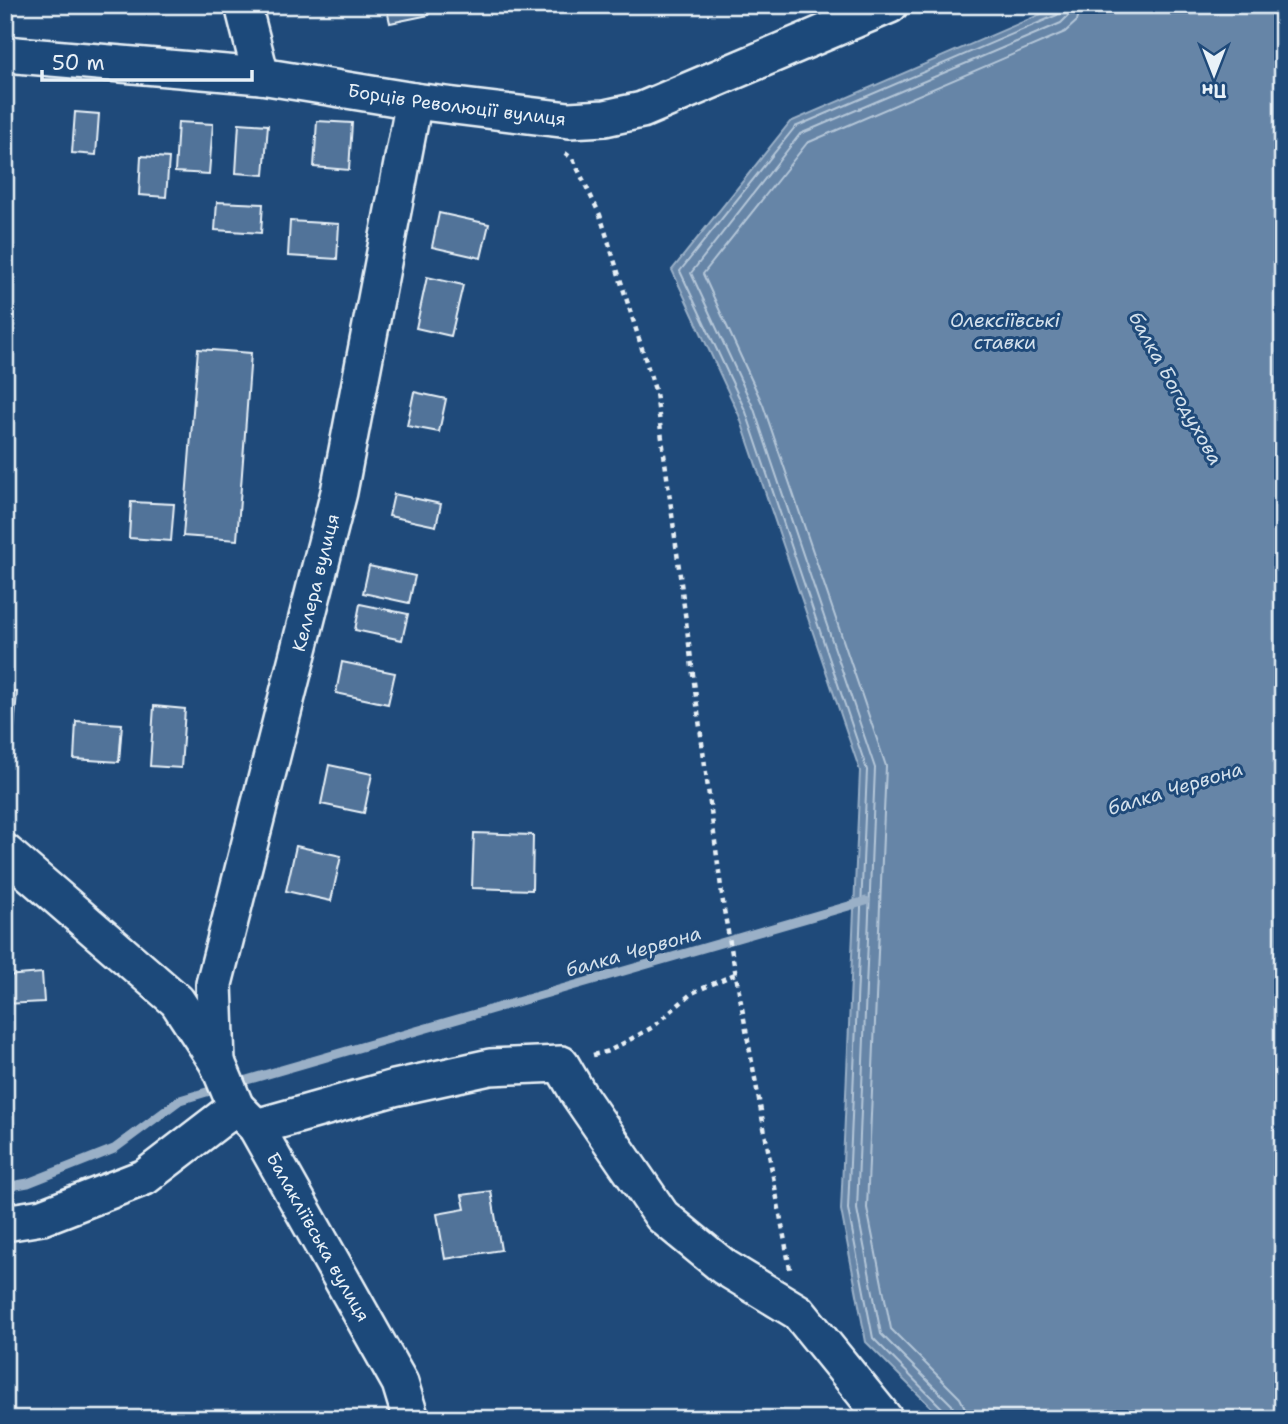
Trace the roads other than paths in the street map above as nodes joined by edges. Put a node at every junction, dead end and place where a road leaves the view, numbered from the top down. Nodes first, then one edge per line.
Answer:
1 (243, 5) edge
2 (890, 5) edge
3 (5, 54) edge
4 (261, 76) junction
5 (414, 101) junction
6 (5, 852) edge
7 (217, 1062) junction
8 (246, 1117) junction
9 (5, 1223) edge
10 (411, 1419) edge
11 (886, 1419) edge

1 - 4 street
2 - 5 street, Борців Революції вулиця
3 - 4 street, Борців Революції вулиця
4 - 5 street, Борців Революції вулиця
5 - 7 street, Келлера вулиця
6 - 7 street
7 - 8 street, Балакліївська вулиця
8 - 9 street
8 - 10 street, Балакліївська вулиця
8 - 11 street

